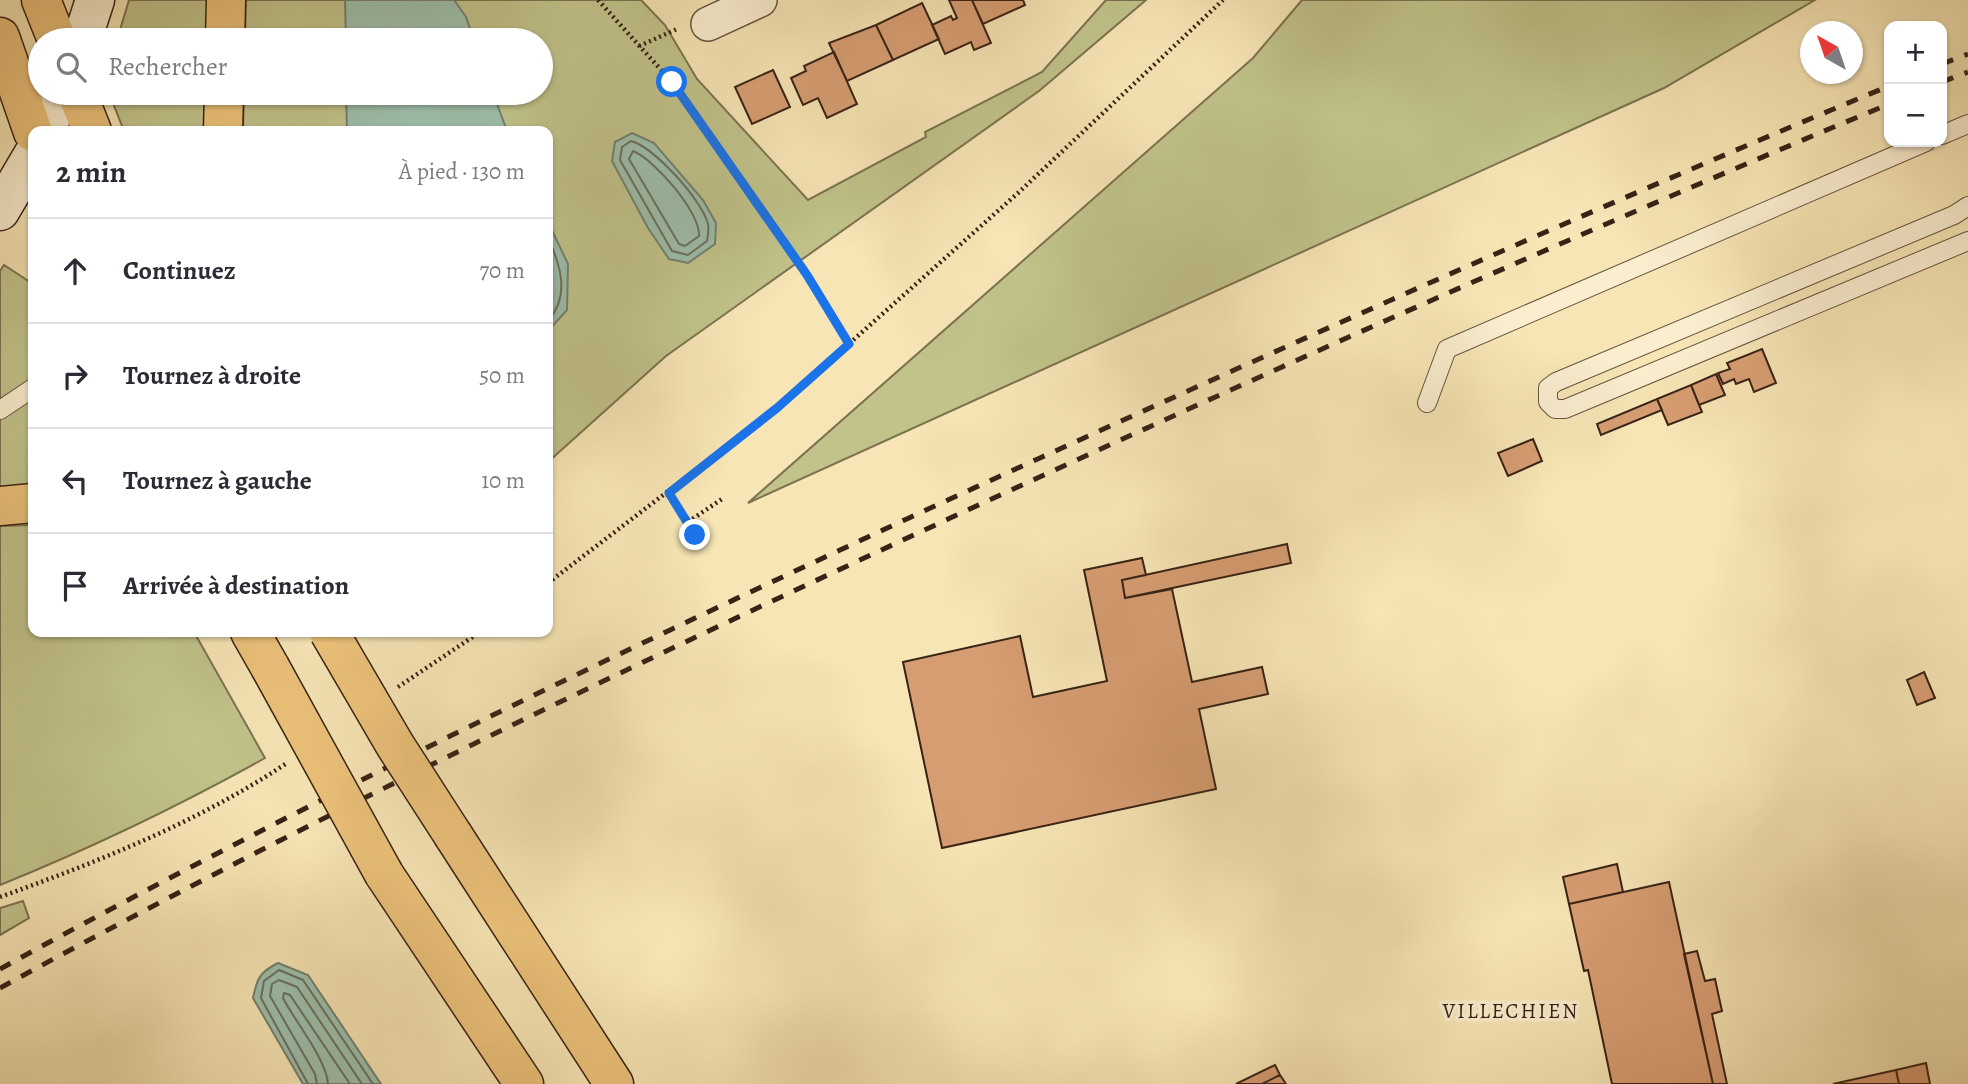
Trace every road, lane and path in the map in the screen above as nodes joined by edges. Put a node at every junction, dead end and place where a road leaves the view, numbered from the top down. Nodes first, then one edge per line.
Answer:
1 (41, 0) edge
2 (95, 0) edge
3 (226, 0) edge
4 (598, 0) edge
5 (760, 0) edge
6 (1223, 0) edge
7 (708, 24) joint
8 (52, 28) edge
9 (86, 28) edge
10 (225, 28) edge
11 (0, 37) edge
12 (639, 46) junction
13 (0, 105) edge
14 (57, 105) edge
15 (83, 105) edge
16 (224, 105) edge
17 (1968, 124) edge
18 (31, 126) edge
19 (47, 126) edge
20 (91, 126) edge
21 (223, 126) edge
22 (1947, 133) edge
23 (28, 147) edge
24 (1914, 147) edge
25 (28, 163) edge
26 (1968, 206) edge
27 (0, 211) edge
28 (1968, 241) edge
29 (849, 344) junction
30 (28, 391) edge
31 (1427, 403) dead end
32 (0, 410) edge
33 (669, 493) junction
34 (722, 499) dead end
35 (28, 503) edge
36 (0, 506) edge
37 (688, 522) junction
38 (695, 535) dead end
39 (553, 579) edge
40 (332, 637) edge
41 (473, 637) edge
42 (253, 644) edge
43 (416, 675) dead end
44 (264, 778) dead end
45 (0, 897) edge
46 (524, 1084) edge
47 (614, 1084) edge

1 - 8 highway
2 - 9 main road
3 - 10 highway
4 - 12 path
5 - 7 street
6 - 29 path
7 - 12 path
11 - 18 highway
12 - 29 path
13 - 23 highway
14 - 19 main road
15 - 20 highway
16 - 21 highway
17 - 22 lane
24 - 31 lane
25 - 27 main road
26 - 28 lane
29 - 33 path
30 - 32 lane
33 - 37 path
33 - 39 path
34 - 37 path
35 - 36 highway
37 - 38 path
40 - 47 highway, bridge
41 - 43 path
42 - 46 highway, bridge
44 - 45 path

